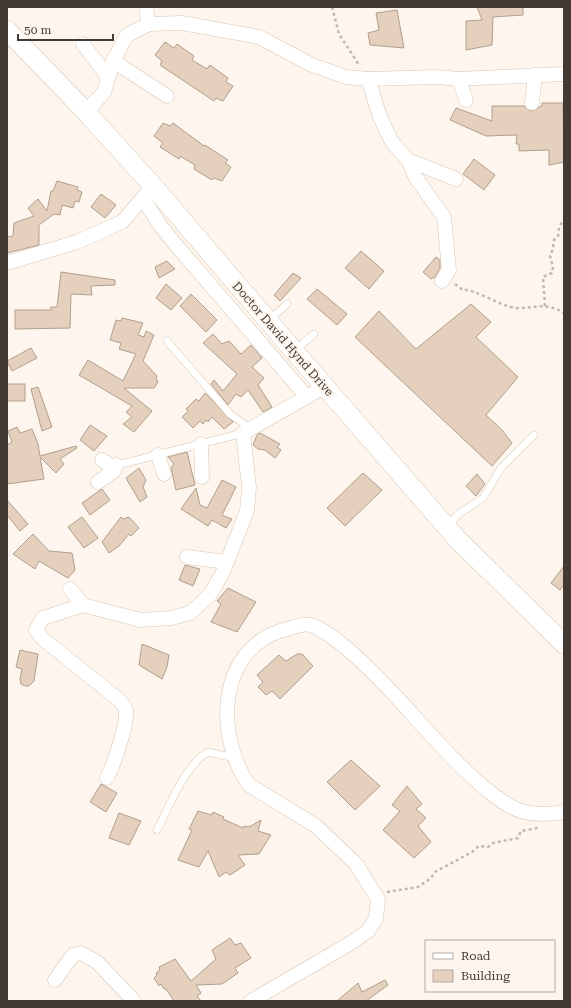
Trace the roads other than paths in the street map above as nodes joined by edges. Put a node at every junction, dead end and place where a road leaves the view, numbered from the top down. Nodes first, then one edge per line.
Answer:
1 (146, 7) edge
2 (149, 24) junction
3 (7, 30) edge
4 (83, 44) dead end
5 (113, 61) junction
6 (564, 74) edge
7 (535, 75) junction
8 (108, 77) junction
9 (368, 79) junction
10 (459, 79) junction
11 (167, 96) dead end
12 (466, 100) dead end
13 (532, 103) dead end
14 (86, 112) junction
15 (408, 160) junction
16 (456, 179) dead end
17 (148, 192) junction
18 (7, 263) edge
19 (444, 279) road end
20 (287, 304) dead end
21 (268, 321) junction
22 (314, 334) dead end
23 (167, 341) dead end
24 (294, 351) junction
25 (324, 387) junction
26 (307, 397) junction
27 (247, 431) junction
28 (534, 435) dead end
29 (201, 444) junction
30 (158, 455) junction
31 (114, 467) joint
32 (164, 474) dead end
33 (202, 477) dead end
34 (98, 482) dead end
35 (447, 528) junction
36 (187, 557) dead end
37 (226, 562) junction
38 (70, 589) dead end
39 (83, 605) junction
40 (564, 644) edge
41 (235, 758) junction
42 (107, 778) dead end
43 (564, 812) edge
44 (157, 830) dead end
45 (55, 980) dead end
46 (134, 1001) edge
47 (251, 1001) edge

1 - 2 street
2 - 5 street
2 - 9 street
3 - 14 main road, Doctor David Hynd Drive
4 - 8 street
5 - 8 street
5 - 11 street
6 - 7 street
7 - 10 street
7 - 13 street
8 - 14 street
9 - 10 street
9 - 15 street
10 - 12 street
14 - 17 main road, Doctor David Hynd Drive
15 - 16 street
15 - 19 street
17 - 18 street
17 - 21 main road, Doctor David Hynd Drive
17 - 26 street
20 - 21 lane
21 - 24 main road, Doctor David Hynd Drive
22 - 24 lane
23 - 27 lane
24 - 25 main road, Doctor David Hynd Drive
25 - 26 street
25 - 35 main road, Doctor David Hynd Drive
26 - 27 street
27 - 29 lane
27 - 37 street
28 - 35 lane
29 - 30 lane
29 - 33 street
30 - 31 lane
30 - 32 street
31 - 34 street
35 - 40 main road, Doctor David Hynd Drive
36 - 37 street
37 - 39 street
38 - 39 street
39 - 42 street
41 - 43 street
41 - 44 lane
41 - 47 street
45 - 46 street

